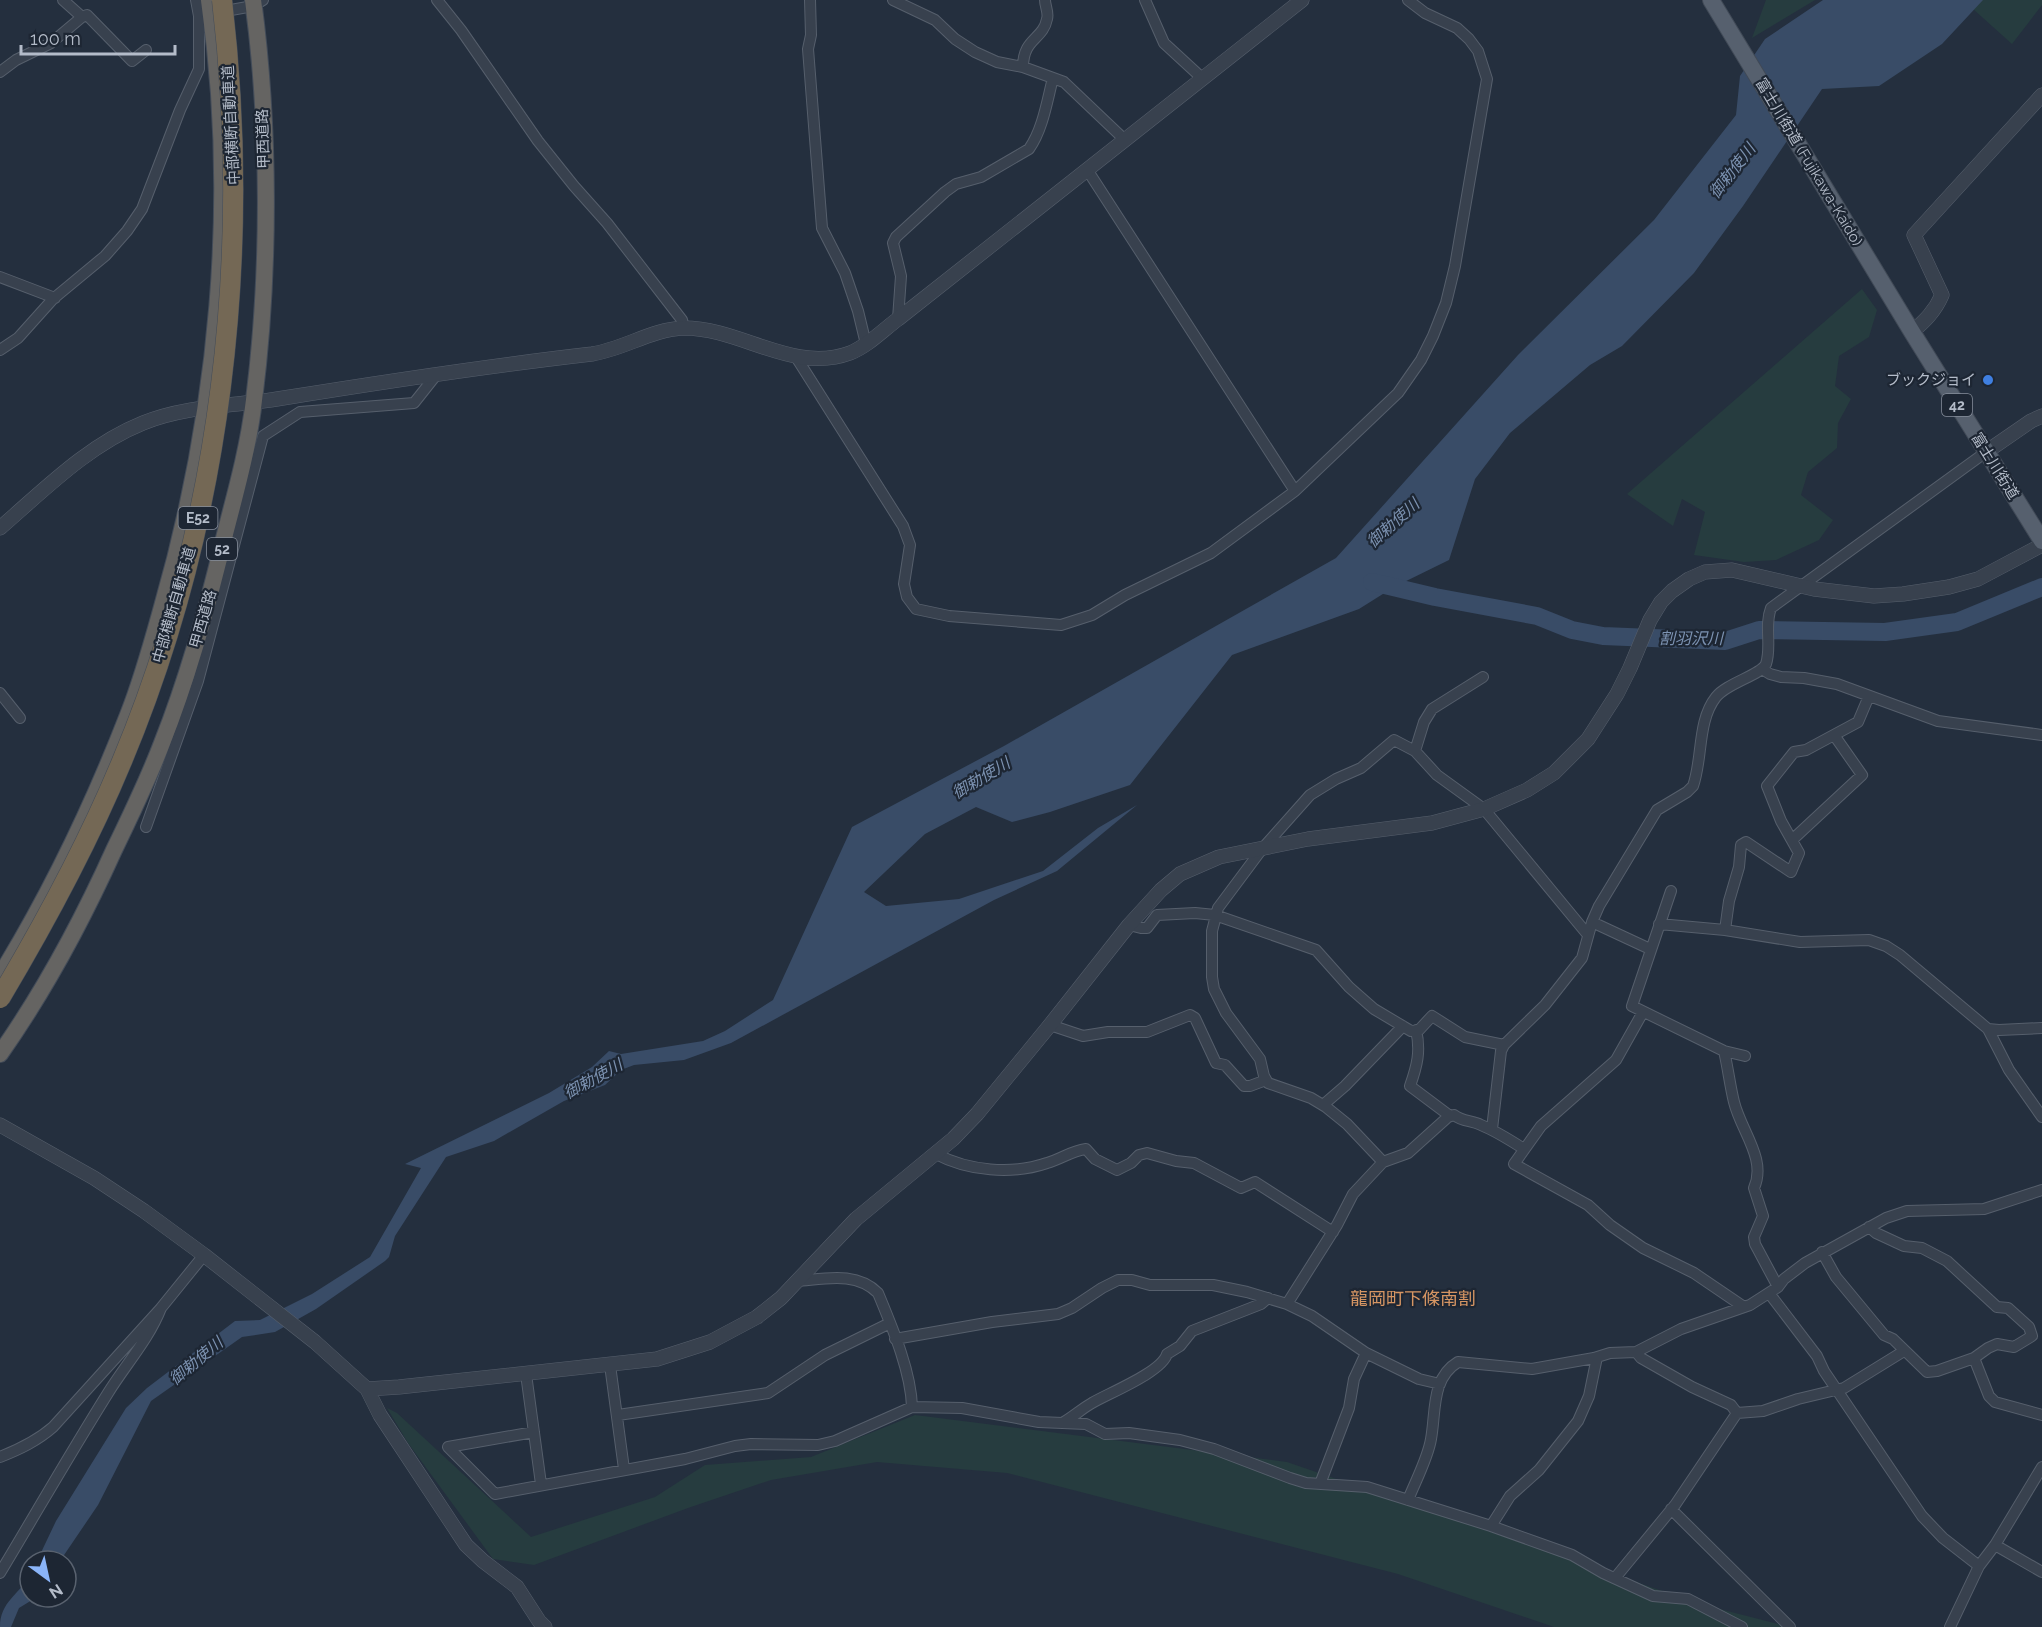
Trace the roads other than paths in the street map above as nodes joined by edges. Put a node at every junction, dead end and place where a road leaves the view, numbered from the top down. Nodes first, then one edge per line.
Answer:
1 (63, 0) edge
2 (196, 0) edge
3 (437, 0) edge
4 (810, 0) edge
5 (893, 0) edge
6 (1045, 0) edge
7 (1145, 0) edge
8 (1302, 0) edge
9 (1408, 0) edge
10 (1711, 0) edge
11 (256, 2) edge
12 (210, 7) edge
13 (82, 17) junction
14 (146, 50) dead end
15 (1023, 67) junction
16 (0, 72) edge
17 (1053, 78) junction
18 (1202, 78) junction
19 (2042, 95) edge
20 (1125, 140) junction
21 (1088, 171) junction
22 (1874, 269) joint
23 (0, 277) edge
24 (55, 298) junction
25 (898, 319) junction
26 (684, 328) junction
27 (1912, 332) junction
28 (866, 344) junction
29 (0, 351) edge
30 (796, 357) junction
31 (437, 374) junction
32 (254, 403) junction
33 (205, 409) junction
34 (2042, 416) edge
35 (1986, 452) junction
36 (1295, 491) junction
37 (0, 528) edge
38 (2042, 543) edge
39 (1800, 585) junction
40 (1762, 669) junction
41 (1483, 677) dead end
42 (0, 693) edge
43 (1869, 696) junction
44 (21, 718) dead end
45 (1834, 735) junction
46 (2042, 735) edge
47 (1415, 751) junction
48 (1484, 809) junction
49 (146, 827) dead end
50 (1792, 840) junction
51 (1262, 849) junction
52 (1671, 891) dead end
53 (1215, 915) junction
54 (1592, 922) junction
55 (1659, 924) junction
56 (1130, 925) junction
57 (1725, 930) junction
58 (1588, 935) junction
59 (1650, 949) junction
60 (0, 976) edge
61 (0, 998) edge
62 (1643, 1012) junction
63 (1050, 1025) junction
64 (1403, 1026) junction
65 (2042, 1028) edge
66 (1989, 1029) junction
67 (1416, 1030) junction
68 (1504, 1045) junction
69 (1724, 1051) junction
70 (0, 1054) edge
71 (1745, 1056) dead end
72 (1266, 1080) junction
73 (1323, 1105) junction
74 (1450, 1116) junction
75 (2042, 1117) edge
76 (0, 1125) edge
77 (1491, 1129) junction
78 (1524, 1149) junction
79 (936, 1154) junction
80 (1383, 1162) junction
81 (2042, 1190) edge
82 (1869, 1227) junction
83 (1333, 1232) junction
84 (1822, 1252) junction
85 (208, 1258) junction
86 (796, 1281) junction
87 (1773, 1290) junction
88 (1268, 1299) junction
89 (1287, 1304) junction
90 (1744, 1307) junction
91 (161, 1308) junction
92 (890, 1323) junction
93 (895, 1339) junction
94 (1904, 1351) junction
95 (1636, 1352) junction
96 (1366, 1353) junction
97 (1597, 1357) junction
98 (1974, 1358) junction
99 (610, 1365) junction
100 (526, 1374) junction
101 (1440, 1384) junction
102 (367, 1389) junction
103 (1837, 1391) junction
104 (912, 1407) junction
105 (1737, 1413) junction
106 (618, 1415) junction
107 (2042, 1415) edge
108 (1065, 1422) junction
109 (534, 1432) junction
110 (0, 1457) edge
111 (2042, 1467) edge
112 (624, 1469) junction
113 (541, 1484) junction
114 (1320, 1484) junction
115 (1408, 1500) junction
116 (1671, 1509) junction
117 (1491, 1526) junction
118 (1995, 1545) junction
119 (1979, 1566) junction
120 (2042, 1572) edge
121 (0, 1573) edge
122 (1615, 1578) junction
123 (540, 1625) edge
124 (1742, 1627) edge
125 (1790, 1627) edge
126 (1950, 1627) edge

1 - 13 street
2 - 12 street
3 - 26 street
4 - 28 street
5 - 15 street
6 - 15 street
7 - 18 street
8 - 18 street
9 - 36 street
10 - 22 main road, 富士川街道 (Fujikawa-Kaido) / 42
11 - 12 street
11 - 32 highway, 甲西道路 / 52
12 - 24 street
12 - 33 highway
12 - 61 highway, 中部横断自動車道 / E52, bridge
13 - 14 street
13 - 16 street
15 - 17 street
17 - 20 street
17 - 25 street
18 - 20 street
19 - 27 street
20 - 21 street
21 - 25 street
21 - 36 street
22 - 27 main road, 富士川街道 / 42
23 - 24 street
24 - 29 street
25 - 28 street
26 - 30 street
26 - 31 street
27 - 35 main road, 富士川街道 / 42
28 - 30 street
30 - 36 street
31 - 32 street
31 - 49 street
32 - 33 street
32 - 70 highway, 甲西道路 / 52
33 - 37 street
33 - 60 highway
34 - 35 street
35 - 38 main road, 富士川街道 / 42
35 - 39 street
38 - 39 street
39 - 40 street
39 - 48 street
40 - 43 street
40 - 54 street
41 - 47 street
42 - 44 street
43 - 45 street
43 - 46 street
45 - 50 street
45 - 50 street
47 - 48 street
47 - 51 street
48 - 51 street
48 - 58 street
50 - 57 street
51 - 53 street
51 - 56 street
52 - 55 street
53 - 56 street
53 - 64 street
53 - 72 street
54 - 58 street
54 - 59 street
55 - 57 street
55 - 59 street
56 - 63 street
57 - 66 street
58 - 68 street
59 - 62 street
62 - 69 street
62 - 78 street
63 - 72 street
63 - 79 street
64 - 67 street
64 - 73 street
65 - 66 street
66 - 75 street
67 - 68 street
67 - 74 street
68 - 77 street
69 - 71 street
69 - 87 street
72 - 73 street
73 - 80 street
74 - 77 street
74 - 80 street
76 - 85 street
77 - 78 street
78 - 90 street
79 - 83 street
79 - 86 street
80 - 83 street
81 - 82 street
82 - 84 street
82 - 98 street
83 - 89 street
84 - 87 street
84 - 94 street
85 - 91 street
85 - 102 street
86 - 92 street
86 - 99 street
87 - 90 street
87 - 103 street
88 - 89 street
88 - 93 street
88 - 108 street
89 - 96 street
90 - 95 street
91 - 110 street
91 - 121 street
92 - 93 street
92 - 106 street
93 - 104 street
94 - 98 street
94 - 103 street
95 - 97 street
95 - 105 street
96 - 101 street
96 - 114 street
97 - 101 street
97 - 117 street
98 - 107 street
99 - 100 street
99 - 106 street
100 - 102 street
100 - 109 street
101 - 115 street
102 - 123 street
103 - 105 street
103 - 119 street
104 - 108 street
104 - 112 street
105 - 116 street
106 - 112 street
108 - 114 street
109 - 113 street
109 - 113 street
111 - 118 street
112 - 113 street
114 - 115 street
115 - 117 street
116 - 122 street
116 - 125 street
117 - 122 street
118 - 119 street
118 - 120 street
119 - 126 street
122 - 124 street

